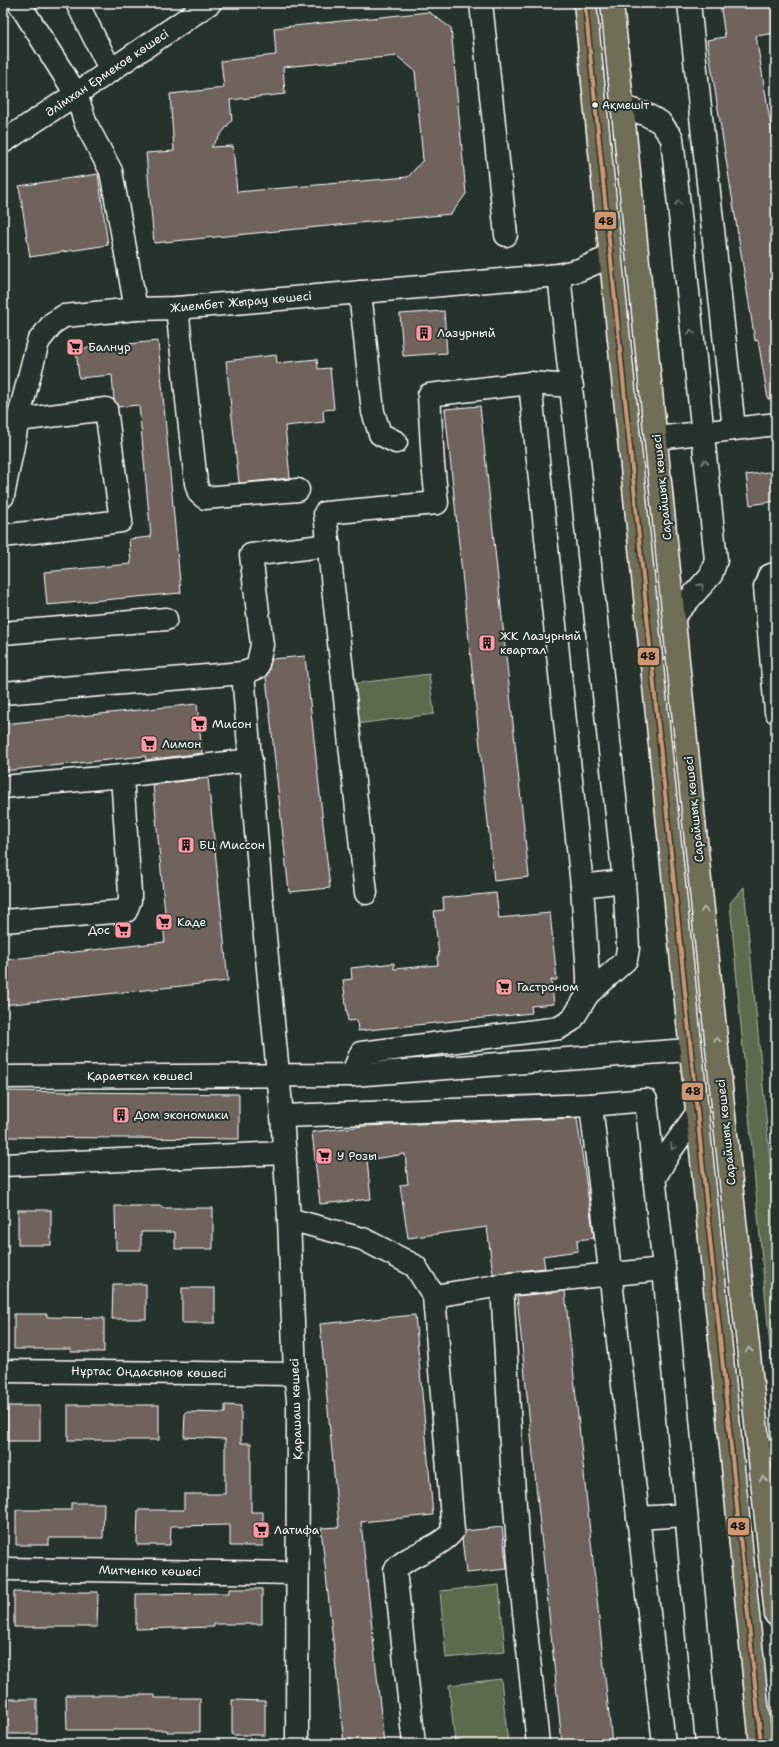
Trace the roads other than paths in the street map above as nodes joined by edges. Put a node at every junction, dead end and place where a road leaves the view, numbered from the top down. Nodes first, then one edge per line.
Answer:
1 (19, 3) edge
2 (77, 3) edge
3 (210, 3) edge
4 (481, 3) edge
5 (586, 3) edge
6 (612, 3) edge
7 (689, 3) edge
8 (111, 71) junction
9 (76, 94) junction
10 (623, 107) junction
11 (3, 142) edge
12 (506, 235) dead end
13 (608, 257) junction
14 (559, 275) junction
15 (360, 292) junction
16 (177, 308) junction
17 (136, 309) junction
18 (530, 383) junction
19 (572, 386) junction
20 (18, 420) junction
21 (776, 424) edge
22 (734, 429) junction
23 (701, 433) junction
24 (657, 438) junction
25 (396, 442) dead end
26 (298, 490) dead end
27 (3, 496) edge
28 (3, 536) edge
29 (328, 546) junction
30 (776, 573) edge
31 (675, 615) junction
32 (166, 619) dead end
33 (3, 633) edge
34 (243, 673) junction
35 (3, 693) edge
36 (776, 712) edge
37 (251, 760) junction
38 (660, 764) junction
39 (122, 776) junction
40 (3, 787) edge
41 (624, 881) junction
42 (582, 886) junction
43 (366, 893) dead end
44 (3, 921) edge
45 (711, 981) junction
46 (588, 994) junction
47 (688, 1050) junction
48 (352, 1075) junction
49 (278, 1076) junction
50 (3, 1077) edge
51 (591, 1105) junction
52 (282, 1116) junction
53 (695, 1116) junction
54 (285, 1152) junction
55 (3, 1165) edge
56 (654, 1179) junction
57 (289, 1219) junction
58 (664, 1269) junction
59 (609, 1275) junction
60 (502, 1285) junction
61 (434, 1296) junction
62 (745, 1313) junction
63 (3, 1371) edge
64 (295, 1374) junction
65 (768, 1451) edge
66 (686, 1515) junction
67 (638, 1518) junction
68 (3, 1569) edge
69 (296, 1573) junction
70 (776, 1615) edge
71 (297, 1744) edge
72 (414, 1744) edge
73 (538, 1744) edge
74 (664, 1744) edge
75 (707, 1744) edge
76 (761, 1744) edge

1 - 9 street
2 - 8 street
3 - 8 street, Әлімхан Ермеков көшесі
4 - 12 street
5 - 13 main road
6 - 10 main road, Сарайшық көшесі
7 - 22 street
8 - 9 street, Әлімхан Ермеков көшесі
9 - 11 street, Әлімхан Ермеков көшесі
9 - 17 street
23 -> 10 street
10 - 24 main road, Сарайшық көшесі
13 - 14 street, Жиембет Жырау көшесі
13 - 38 main road
14 - 15 street, Жиембет Жырау көшесі
14 - 19 street
15 - 16 street, Жиембет Жырау көшесі
15 - 25 street
16 - 17 street, Жиембет Жырау көшесі
16 - 26 street
17 - 20 street, Жиембет Жырау көшесі
18 - 19 street
18 - 29 street
18 - 42 street
19 - 41 street
20 - 27 street, Жиембет Жырау көшесі
20 - 28 street
21 - 22 street
22 - 23 street
23 - 24 street
31 -> 23 street
24 - 31 main road, Сарайшық көшесі
29 - 34 street
29 - 43 street
30 - 36 street
45 -> 31 main road, Сарайшық көшесі
32 - 33 street
34 - 35 street
34 - 37 street, Қарашаш көшесі
37 - 39 street
37 - 49 street, Қарашаш көшесі
38 - 45 main road
38 - 47 main road
39 - 40 street
39 - 44 street
41 - 42 street
41 - 46 street
42 - 46 street
62 -> 45 main road, Сарайшық көшесі
46 - 48 street
47 - 48 street, Қараөткел көшесі
47 - 53 main road
47 - 62 main road
48 - 49 street, Қараөткел көшесі
49 - 50 street, Қараөткел көшесі
49 - 52 street, Қарашаш көшесі
51 - 52 street
51 - 56 street
51 - 59 street
52 - 54 street, Қарашаш көшесі
53 -> 56 street
53 - 76 main road
54 - 55 street
54 - 57 street, Қарашаш көшесі
56 - 58 street
57 - 61 street
57 - 64 street, Қарашаш көшесі
58 - 59 street
58 - 66 street
59 - 60 street
59 - 67 street
60 - 61 street
60 - 73 street
61 - 72 street
65 -> 62 main road, Сарайшық көшесі
63 - 64 street, Нұртас Оңдасынов көшесі
64 - 69 street, Қарашаш көшесі
70 -> 65 main road, Сарайшық көшесі
66 - 67 street
66 - 75 street
67 - 74 street
68 - 69 street, Митченко көшесі
69 - 71 street, Қарашаш көшесі

